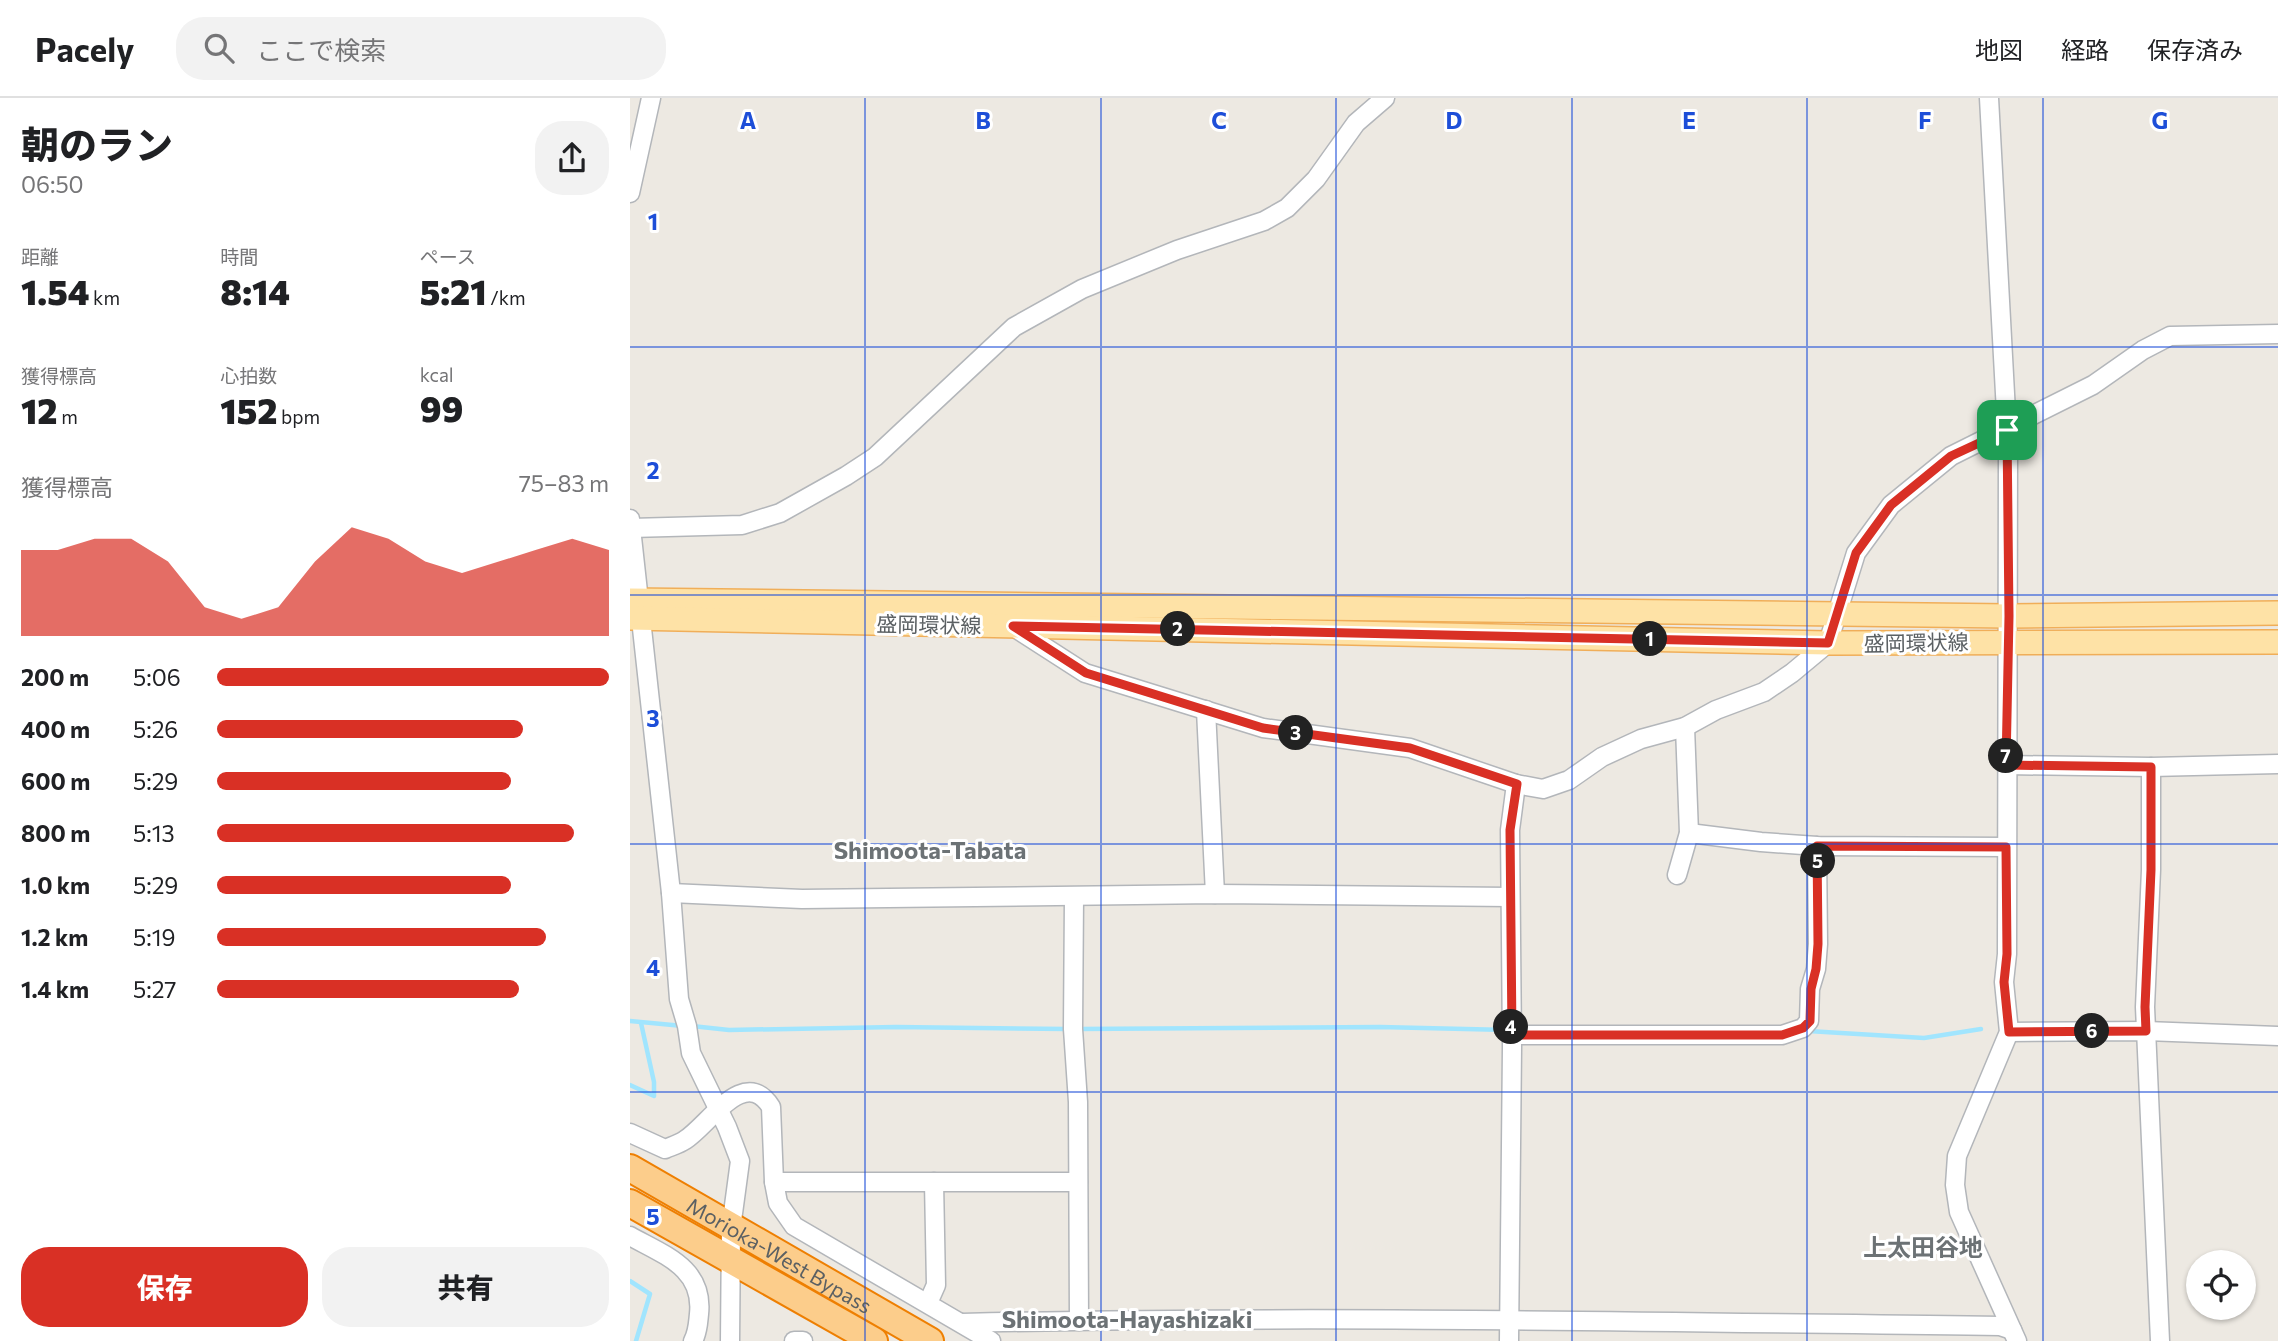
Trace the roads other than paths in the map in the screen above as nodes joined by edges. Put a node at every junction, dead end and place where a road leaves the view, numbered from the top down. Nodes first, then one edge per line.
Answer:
1 (650, 98) edge
2 (1385, 98) edge
3 (1989, 98) edge
4 (630, 193) edge
5 (2278, 334) edge
6 (2007, 430) junction
7 (630, 519) edge
8 (631, 528) edge
9 (635, 609) edge
10 (1837, 612) junction
11 (2278, 613) edge
12 (2009, 616) junction
13 (1013, 626) junction
14 (2008, 641) junction
15 (2278, 642) edge
16 (1828, 643) junction
17 (1206, 710) junction
18 (1685, 727) junction
19 (2278, 764) edge
20 (2006, 765) junction
21 (2151, 767) junction
22 (1517, 784) junction
23 (1689, 833) junction
24 (1817, 846) junction
25 (2006, 847) junction
26 (1677, 875) dead end
27 (671, 894) junction
28 (1214, 894) junction
29 (1074, 897) junction
30 (1510, 897) junction
31 (2146, 1031) junction
32 (2009, 1032) junction
33 (1512, 1035) junction
34 (2278, 1036) edge
35 (717, 1110) junction
36 (630, 1133) edge
37 (630, 1168) edge
38 (774, 1182) junction
39 (934, 1182) junction
40 (1078, 1182) junction
41 (630, 1203) edge
42 (731, 1228) junction
43 (630, 1236) edge
44 (732, 1259) junction
45 (928, 1303) junction
46 (1079, 1321) junction
47 (1509, 1321) junction
48 (961, 1324) junction
49 (2015, 1335) edge
50 (694, 1341) edge
51 (730, 1341) edge
52 (794, 1341) edge
53 (803, 1341) edge
54 (874, 1341) edge
55 (930, 1341) edge
56 (991, 1341) edge
57 (1509, 1341) edge
58 (2160, 1341) edge

1 - 4 street
2 - 8 street
3 - 6 street
5 - 6 street
6 - 10 street
6 - 12 street
7 - 8 street
8 - 9 street
9 - 10 main road, 盛岡環状線
9 - 13 main road, 盛岡環状線
9 - 27 street
10 - 12 main road, 盛岡環状線
10 - 16 street
11 - 12 main road, 盛岡環状線
12 - 14 street
13 - 16 main road, 盛岡環状線
13 - 17 street
14 - 15 main road, 盛岡環状線
14 - 16 main road, 盛岡環状線
14 - 20 street
16 - 18 street
17 - 22 street
17 - 28 street
18 - 22 street
18 - 23 street
19 - 21 street
20 - 21 street
20 - 25 street
21 - 31 street
22 - 30 street
23 - 24 street
23 - 26 street
24 - 25 street
24 - 33 street
25 - 32 street
27 - 29 street
27 - 35 street
28 - 29 street
28 - 30 street
29 - 40 street
30 - 33 street
31 - 32 street
31 - 34 street
31 - 58 street
32 - 49 street
33 - 47 street
35 - 36 street
35 - 38 street
35 - 42 street
37 - 42 highway, Morioka-West Bypass
38 - 39 street
38 - 45 street
39 - 40 street
39 - 45 street
40 - 46 street
41 - 44 highway, Morioka-West Bypass
42 - 44 street
42 - 55 highway, Morioka-West Bypass
43 - 50 street
44 - 51 street
44 - 54 highway, Morioka-West Bypass
45 - 48 street
46 - 47 street
46 - 48 street
47 - 49 street
47 - 57 street
48 - 56 street
52 - 53 street

